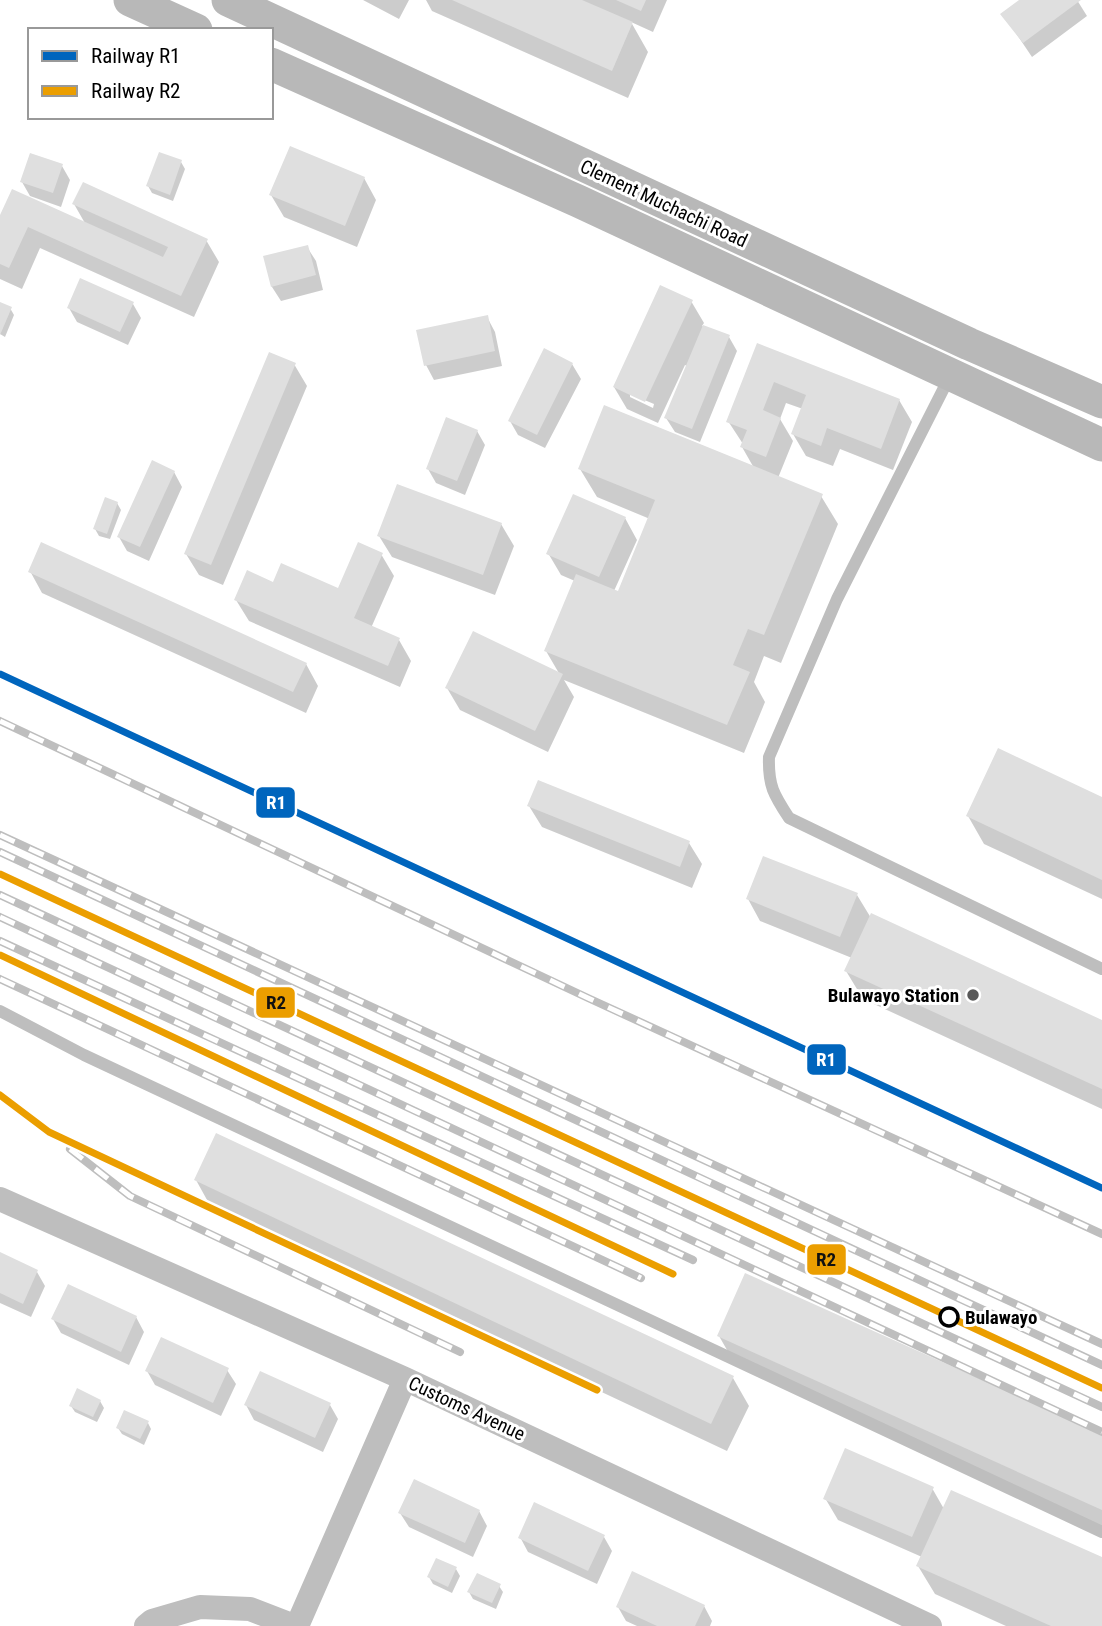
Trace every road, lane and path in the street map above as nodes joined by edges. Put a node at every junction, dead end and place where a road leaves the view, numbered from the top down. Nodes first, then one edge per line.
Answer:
1 (130, 0) edge
2 (228, 0) edge
3 (192, 28) edge
4 (273, 65) edge
5 (950, 376) junction
6 (1102, 402) edge
7 (1102, 445) edge
8 (1102, 969) edge
9 (0, 1011) edge
10 (0, 1199) edge
11 (405, 1379) junction
12 (1102, 1532) edge
13 (146, 1626) edge
14 (295, 1626) edge
15 (930, 1626) edge

1 - 3 main road
2 - 6 main road, Clement Muchachi Road
4 - 5 main road, Clement Muchachi Road
5 - 7 main road, Clement Muchachi Road
5 - 8 lane
9 - 12 lane
10 - 11 street, Customs Avenue
11 - 14 street
11 - 15 street, Customs Avenue
13 - 14 street

